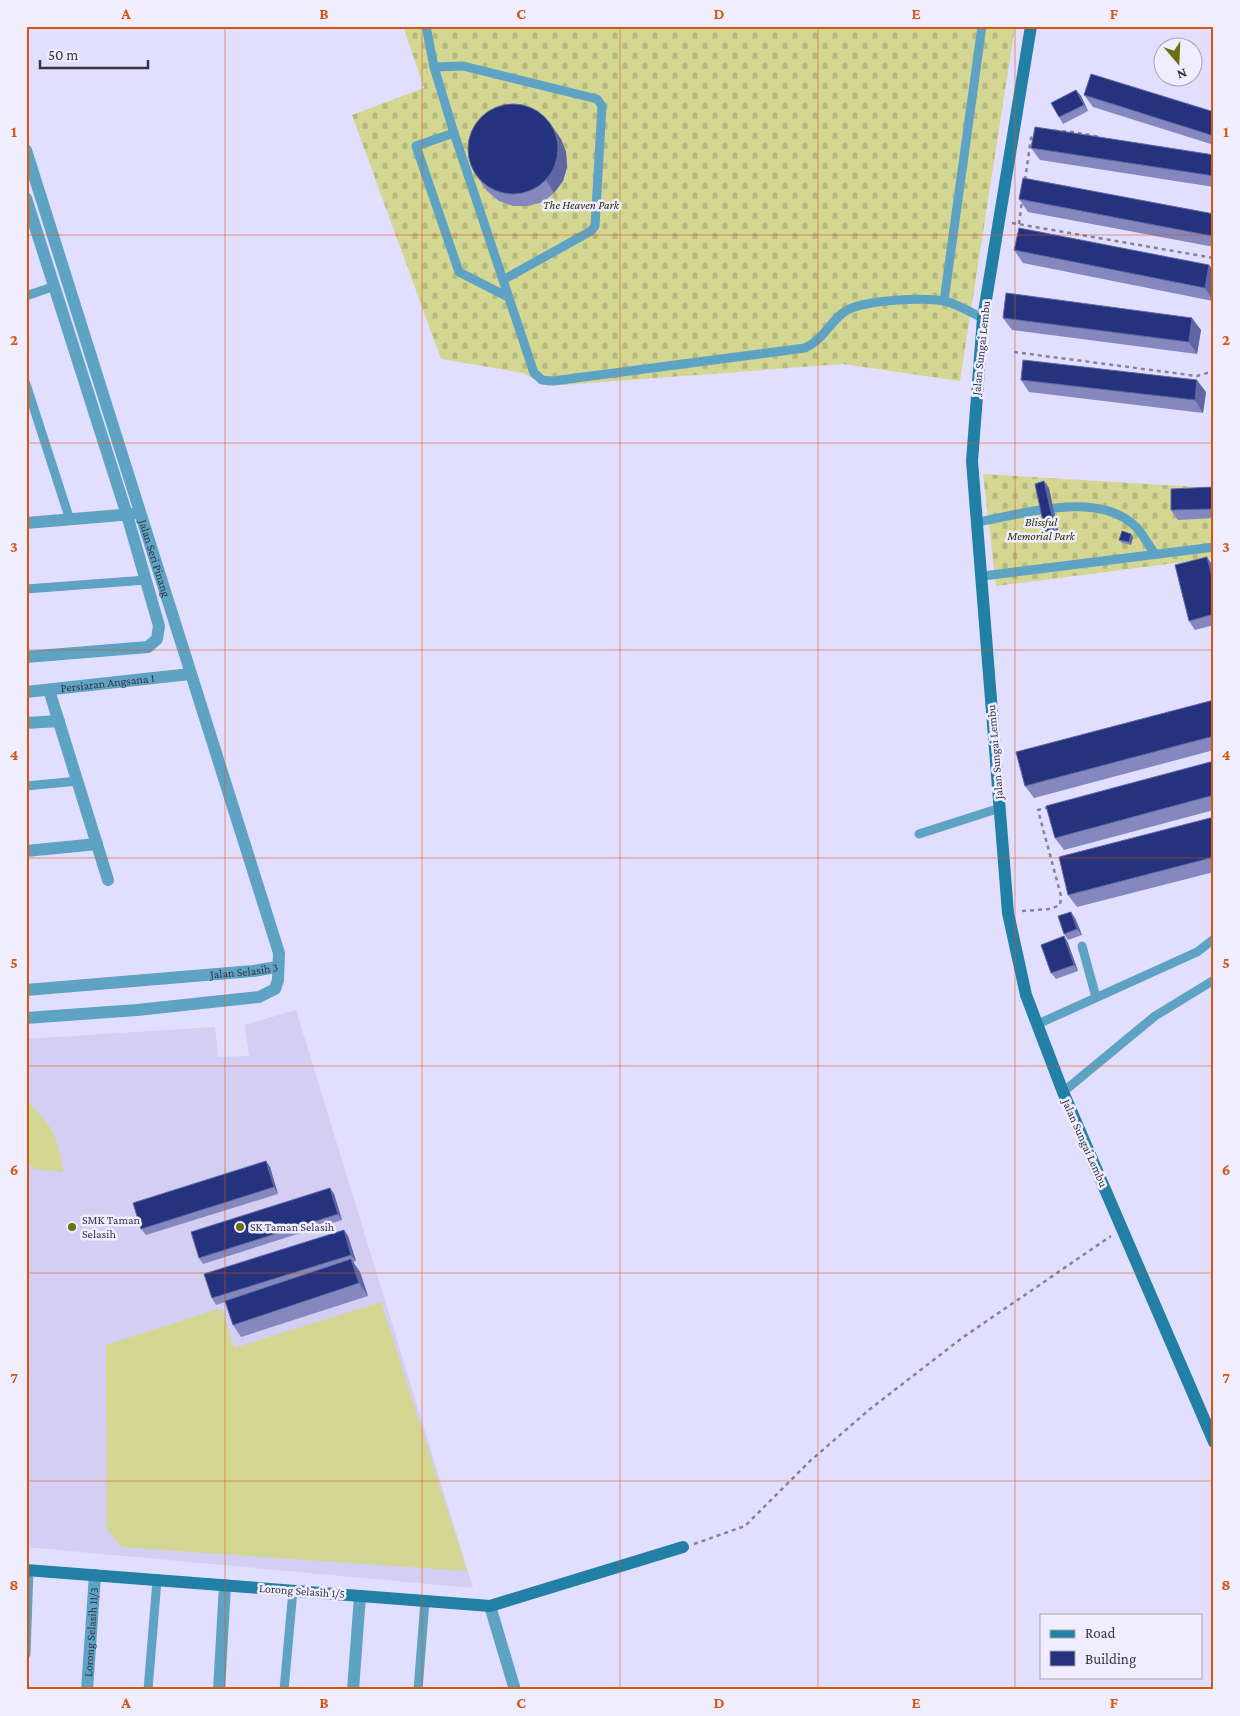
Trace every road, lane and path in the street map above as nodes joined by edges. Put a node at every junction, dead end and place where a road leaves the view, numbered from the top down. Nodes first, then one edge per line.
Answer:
1 (426, 26) edge
2 (982, 26) edge
3 (1030, 26) edge
4 (434, 67) junction
5 (454, 133) junction
6 (1101, 138) edge
7 (26, 150) edge
8 (1024, 186) edge
9 (1023, 195) edge
10 (26, 198) edge
11 (998, 220) junction
12 (1019, 224) junction
13 (1214, 258) edge
14 (502, 280) junction
15 (55, 286) junction
16 (26, 296) edge
17 (508, 297) junction
18 (944, 301) junction
19 (982, 318) junction
20 (1014, 352) dead end
21 (1214, 371) edge
22 (26, 384) edge
23 (140, 514) junction
24 (127, 515) junction
25 (70, 520) junction
26 (978, 522) junction
27 (26, 523) edge
28 (1214, 547) edge
29 (1155, 554) junction
30 (983, 576) junction
31 (146, 580) junction
32 (26, 589) edge
33 (26, 656) edge
34 (190, 674) junction
35 (49, 690) junction
36 (26, 692) edge
37 (59, 721) junction
38 (26, 723) edge
39 (78, 781) junction
40 (26, 786) edge
41 (1056, 805) edge
42 (1000, 808) junction
43 (919, 834) dead end
44 (97, 844) junction
45 (26, 851) edge
46 (108, 880) dead end
47 (1008, 913) junction
48 (1214, 939) edge
49 (1082, 946) dead end
50 (277, 967) junction
51 (1214, 980) edge
52 (26, 990) edge
53 (1096, 997) junction
54 (26, 1018) edge
55 (1038, 1024) junction
56 (1063, 1092) junction
57 (1123, 1228) junction
58 (1214, 1442) edge
59 (683, 1547) joint
60 (28, 1570) edge
61 (95, 1575) junction
62 (157, 1580) junction
63 (225, 1585) junction
64 (293, 1590) junction
65 (360, 1596) junction
66 (425, 1600) junction
67 (490, 1606) junction
68 (26, 1654) edge
69 (87, 1690) edge
70 (148, 1690) edge
71 (219, 1690) edge
72 (284, 1690) edge
73 (353, 1690) edge
74 (418, 1690) edge
75 (515, 1690) edge

1 - 4 lane
2 - 18 lane
3 - 11 main road, Jalan Sungai Lembu
4 - 5 lane
4 - 14 lane
5 - 14 lane
5 - 17 lane
6 - 8 path
7 - 23 street, Jalan Seri Pinang
9 - 12 path
10 - 15 street, Jalan Seri Pinang
11 - 12 path
11 - 19 main road, Jalan Sungai Lembu
12 - 13 path
14 - 17 lane
15 - 16 lane
15 - 24 street, Jalan Seri Pinang
17 - 18 lane
18 - 19 lane
19 - 26 main road, Jalan Sungai Lembu
20 - 21 path
22 - 25 lane
23 - 24 street
23 - 34 street, Jalan Seri Pinang
24 - 25 street
24 - 31 street, Jalan Seri Pinang
25 - 27 street
26 - 29 lane
26 - 30 main road, Jalan Sungai Lembu
28 - 29 lane
29 - 30 lane
30 - 42 main road, Jalan Sungai Lembu
31 - 32 lane
31 - 33 street, Jalan Seri Pinang
34 - 35 street, Persiaran Angsana 1
34 - 50 street, Jalan Seri Pinang
35 - 36 street, Persiaran Angsana 1
35 - 37 street
37 - 38 street
37 - 39 street
39 - 40 lane
39 - 44 street
41 - 47 path
42 - 43 lane
42 - 47 main road, Jalan Sungai Lembu
44 - 45 street
44 - 46 street
47 - 55 main road, Jalan Sungai Lembu
48 - 53 lane
49 - 53 lane
50 - 52 street, Jalan Selasih 3
50 - 54 street, Jalan Selasih 3
51 - 56 lane
53 - 55 lane
55 - 56 main road, Jalan Sungai Lembu
56 - 57 main road, Jalan Sungai Lembu
57 - 58 main road, Jalan Sungai Lembu
57 - 59 path
59 - 67 main road
60 - 61 main road, Lorong Selasih 1/5
60 - 68 lane
61 - 62 main road, Lorong Selasih 1/5
61 - 69 street, Lorong Selasih 11/3
62 - 63 main road, Lorong Selasih 1/5
62 - 70 lane
63 - 64 main road, Lorong Selasih 1/5
63 - 71 street
64 - 65 main road, Lorong Selasih 1/5
64 - 72 lane
65 - 66 main road, Lorong Selasih 1/5
65 - 73 street
66 - 67 main road, Lorong Selasih 1/5
66 - 74 lane
67 - 75 street

